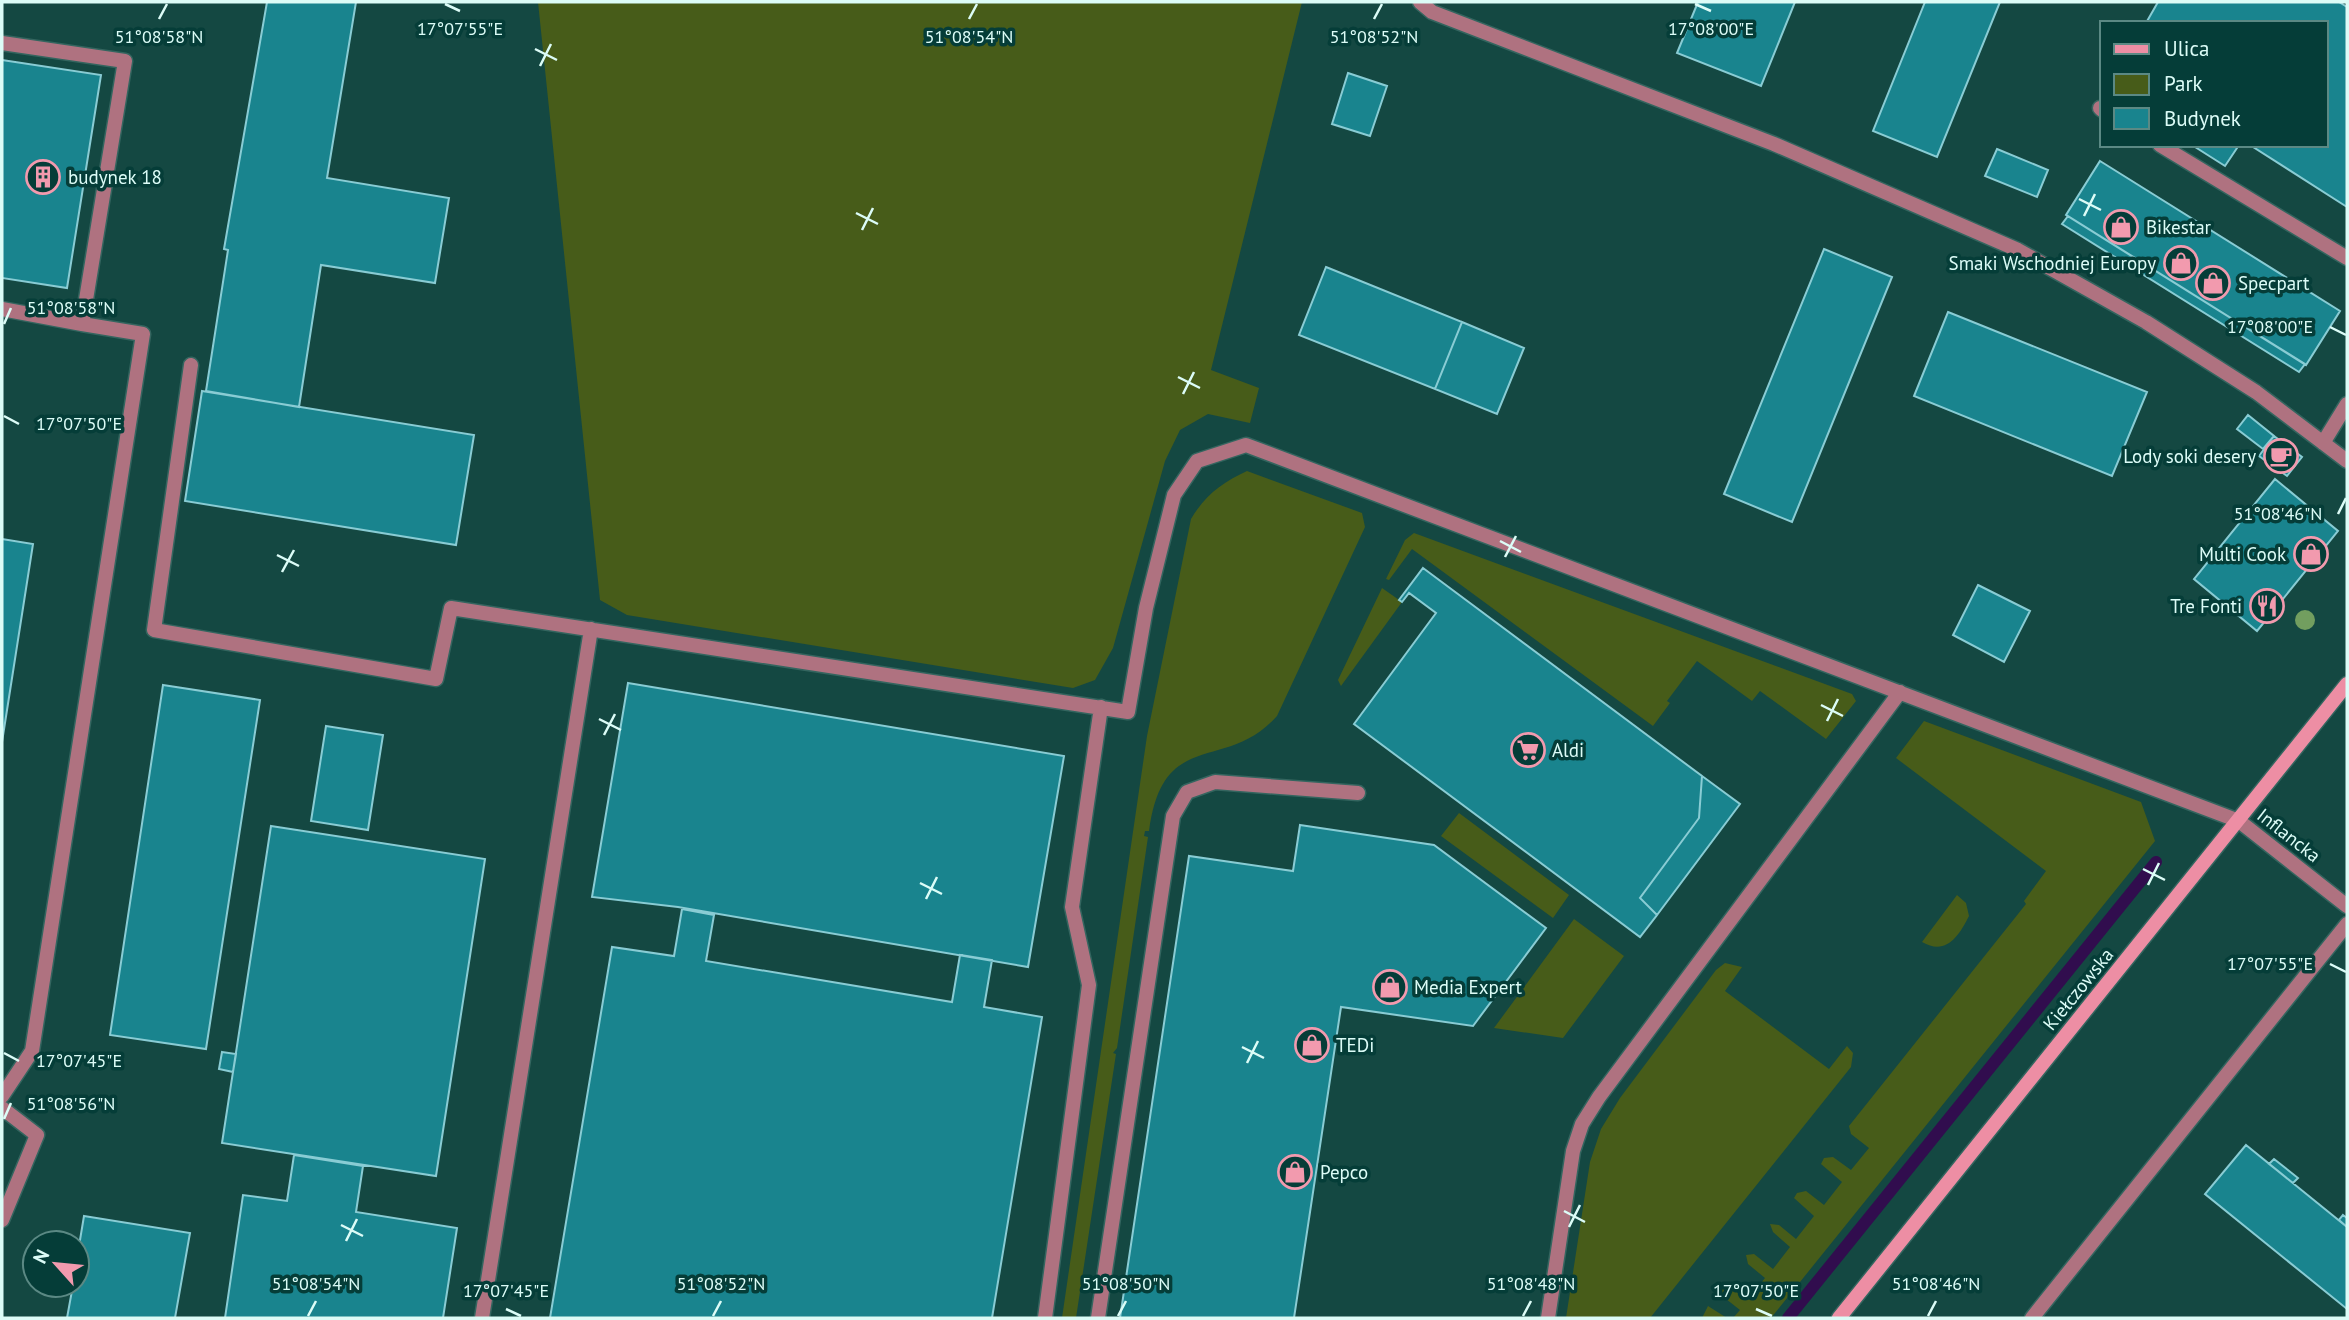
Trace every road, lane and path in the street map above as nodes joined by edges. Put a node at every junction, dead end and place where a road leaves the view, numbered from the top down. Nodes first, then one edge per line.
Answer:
1 (1420, 2) edge
2 (2, 43) edge
3 (2163, 147) edge
4 (2347, 258) edge
5 (2, 309) edge
6 (82, 324) junction
7 (191, 365) dead end
8 (2347, 404) edge
9 (2323, 443) junction
10 (2347, 461) edge
11 (591, 629) junction
12 (2347, 684) edge
13 (1900, 692) junction
14 (1101, 708) junction
15 (1358, 793) dead end
16 (2239, 821) junction
17 (2347, 906) edge
18 (2347, 924) edge
19 (2, 1096) edge
20 (2, 1108) edge
21 (2, 1220) edge
22 (482, 1318) edge
23 (1045, 1318) edge
24 (1098, 1318) edge
25 (1548, 1318) edge
26 (1839, 1318) edge
27 (2032, 1318) edge

1 - 9 street
2 - 6 street
3 - 4 street
5 - 6 street
6 - 19 street
7 - 11 street
8 - 9 street
9 - 10 street
11 - 14 street
11 - 22 street
12 - 16 street, Kiełczowska
13 - 14 street, Inflancka
13 - 16 street, Inflancka
13 - 25 street
14 - 23 street
15 - 24 street
16 - 17 street, Inflancka
16 - 26 street, Kiełczowska
18 - 27 street
20 - 21 street

